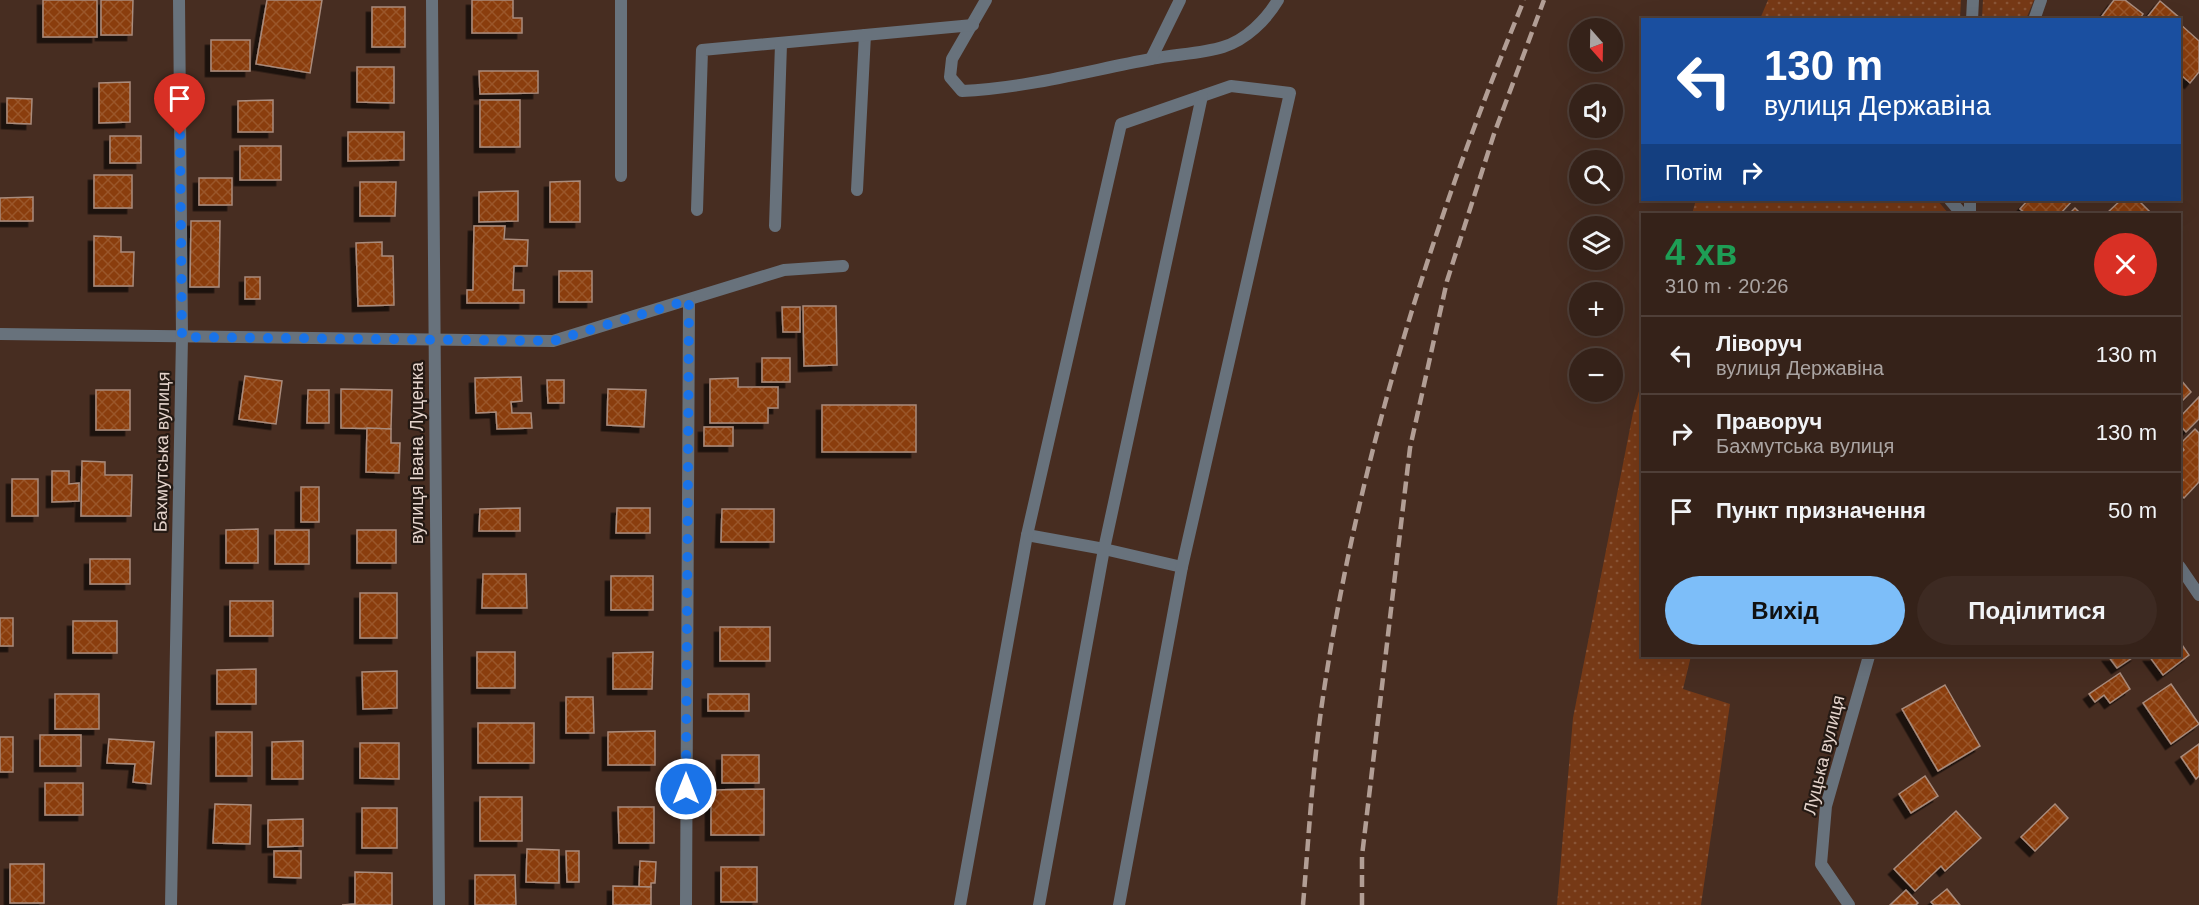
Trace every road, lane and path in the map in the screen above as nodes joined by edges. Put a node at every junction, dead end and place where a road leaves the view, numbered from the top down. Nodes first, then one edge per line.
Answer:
1 (179, 0) edge
2 (432, 0) edge
3 (621, 0) edge
4 (986, 0) edge
5 (1180, 0) edge
6 (1278, 0) edge
7 (1973, 0) edge
8 (2041, 0) edge
9 (1972, 18) edge
10 (2035, 18) edge
11 (973, 25) junction
12 (864, 36) junction
13 (781, 44) junction
14 (1151, 59) junction
15 (1202, 96) junction
16 (621, 176) dead end
17 (857, 190) dead end
18 (1951, 201) edge
19 (697, 210) dead end
20 (1961, 213) edge
21 (775, 226) dead end
22 (843, 266) dead end
23 (689, 300) junction
24 (0, 334) edge
25 (182, 337) junction
26 (434, 340) junction
27 (1027, 535) junction
28 (1104, 549) junction
29 (1182, 567) junction
30 (2181, 568) edge
31 (2197, 587) edge
32 (1869, 657) edge
33 (1844, 903) edge
34 (171, 905) edge
35 (439, 905) edge
36 (686, 905) edge
37 (960, 905) edge
38 (1039, 905) edge
39 (1119, 905) edge

1 - 25 street, Бахмутська вулиця
2 - 26 street, вулиця Івана Луценка
3 - 16 street
4 - 11 street
5 - 14 street
6 - 14 street
7 - 9 street
8 - 10 street
11 - 12 street
11 - 14 street
12 - 13 street
12 - 17 street
13 - 19 street
13 - 21 street
15 - 27 street
15 - 28 street
15 - 29 street
18 - 20 street
22 - 23 street
23 - 26 street
23 - 36 street
24 - 25 street
25 - 26 street
25 - 34 street, Бахмутська вулиця
26 - 35 street, вулиця Івана Луценка
27 - 28 street
27 - 37 street
28 - 29 street
28 - 38 street
29 - 39 street
30 - 31 street
32 - 33 street, Луцька вулиця

